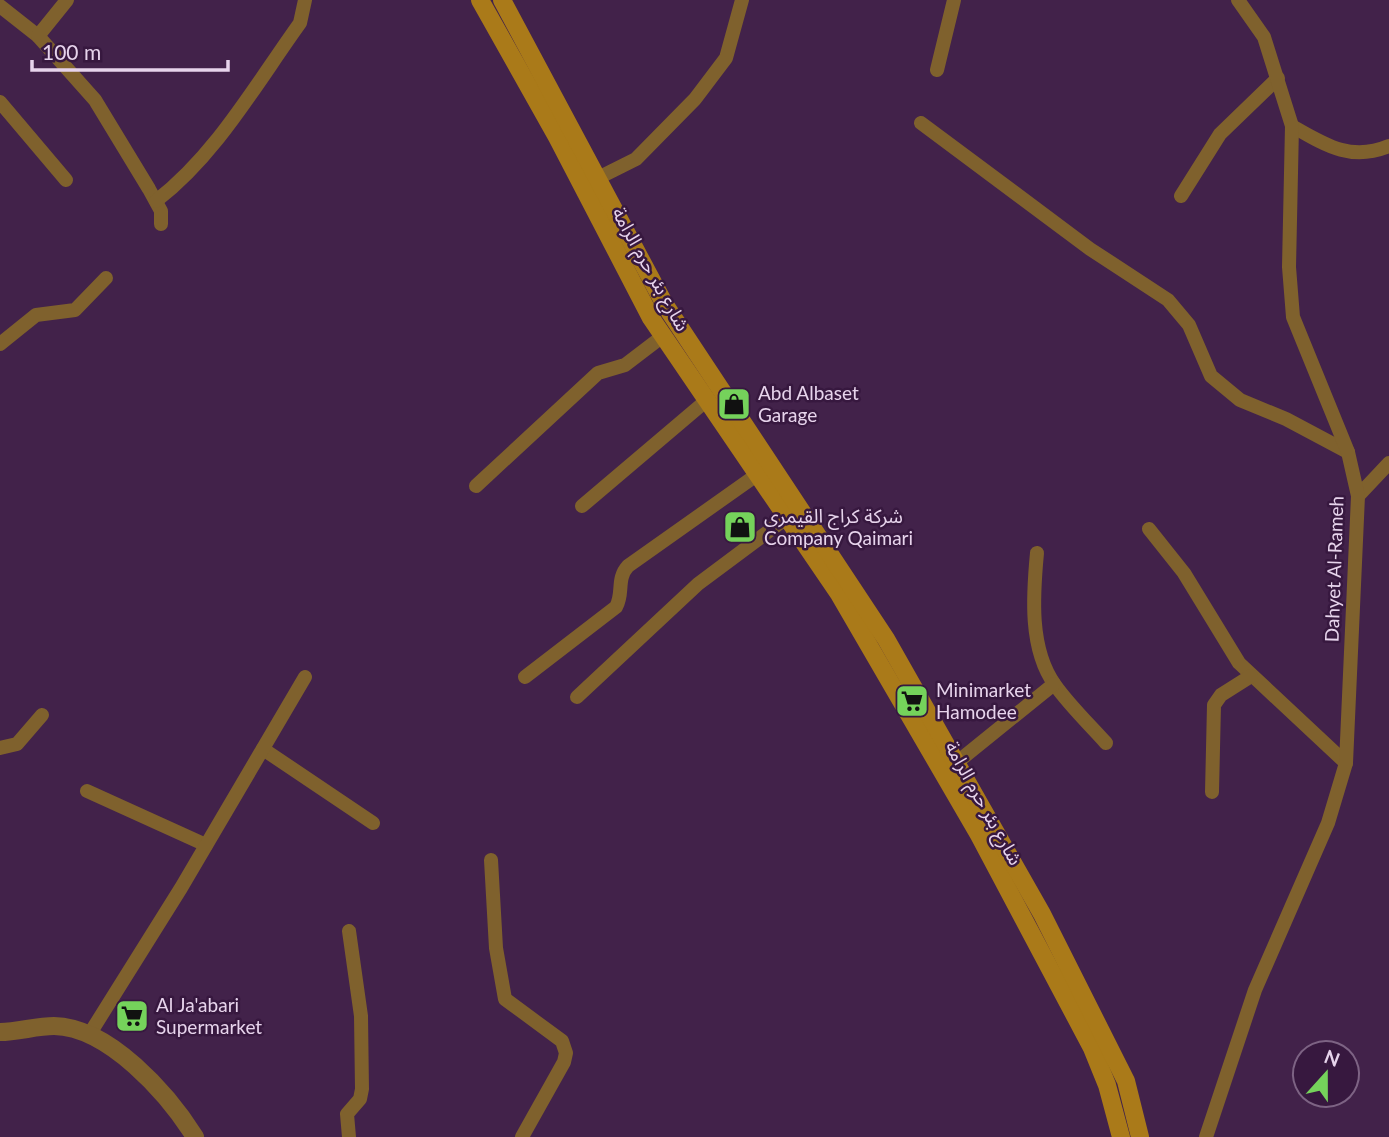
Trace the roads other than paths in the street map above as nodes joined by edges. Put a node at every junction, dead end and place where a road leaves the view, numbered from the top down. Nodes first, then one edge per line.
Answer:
1 (68, 0) edge
2 (305, 0) edge
3 (480, 0) edge
4 (502, 0) edge
5 (742, 0) edge
6 (954, 0) edge
7 (1238, 0) edge
8 (0, 6) edge
9 (38, 36) junction
10 (937, 70) dead end
11 (1278, 78) junction
12 (0, 102) edge
13 (921, 123) dead end
14 (1292, 126) junction
15 (1389, 146) edge
16 (596, 179) junction
17 (66, 180) dead end
18 (1181, 196) dead end
19 (156, 201) junction
20 (161, 224) dead end
21 (106, 278) dead end
22 (663, 336) junction
23 (0, 344) edge
24 (707, 400) junction
25 (1348, 452) junction
26 (1389, 463) edge
27 (758, 474) junction
28 (476, 486) dead end
29 (1358, 496) junction
30 (582, 506) dead end
31 (789, 516) junction
32 (1149, 529) dead end
33 (1037, 553) dead end
34 (1251, 676) junction
35 (305, 677) dead end
36 (525, 677) dead end
37 (1054, 684) junction
38 (577, 697) dead end
39 (42, 715) dead end
40 (1106, 743) dead end
41 (0, 748) edge
42 (263, 748) junction
43 (1346, 763) junction
44 (955, 764) junction
45 (87, 791) dead end
46 (1212, 792) dead end
47 (373, 822) dead end
48 (206, 845) junction
49 (491, 860) dead end
50 (349, 930) dead end
51 (5, 1034) edge
52 (89, 1035) junction
53 (195, 1137) edge
54 (349, 1137) edge
55 (522, 1137) edge
56 (1121, 1137) edge
57 (1140, 1137) edge
58 (1206, 1137) edge

1 - 9 street
2 - 19 street
3 - 22 main road, شارع بئر حرم الرامة
4 - 16 main road, شارع بئر حرم الرامة
5 - 16 street
6 - 10 street
7 - 11 street, Dahyet Al-Rameh
8 - 9 street
9 - 19 street
11 - 14 street, Dahyet Al-Rameh
11 - 18 street
12 - 17 street
13 - 25 street
14 - 15 street
14 - 25 street, Dahyet Al-Rameh
16 - 44 main road, شارع بئر حرم الرامة
19 - 20 street
21 - 23 street
22 - 24 main road, شارع بئر حرم الرامة
22 - 28 street
24 - 27 main road, شارع بئر حرم الرامة
24 - 30 street
25 - 29 street, Dahyet Al-Rameh
26 - 29 street
27 - 31 main road, شارع بئر حرم الرامة
27 - 36 street
29 - 43 street, Dahyet Al-Rameh
31 - 38 street
31 - 56 main road, شارع بئر حرم الرامة
32 - 34 street
33 - 37 street
34 - 43 street
34 - 46 street
35 - 42 street
37 - 40 street
37 - 44 street
39 - 41 street
42 - 47 street
42 - 48 street
43 - 58 street, Dahyet Al-Rameh
44 - 57 main road, شارع بئر حرم الرامة
45 - 48 street
48 - 52 street
49 - 55 street
50 - 54 street
51 - 52 street
52 - 53 street

